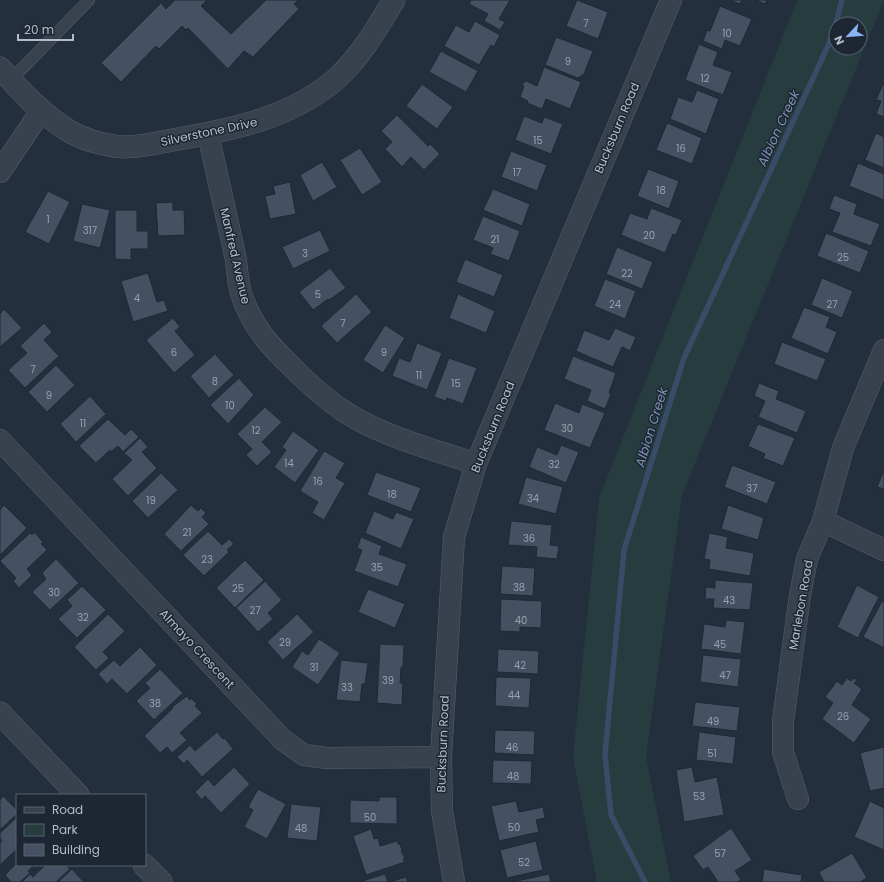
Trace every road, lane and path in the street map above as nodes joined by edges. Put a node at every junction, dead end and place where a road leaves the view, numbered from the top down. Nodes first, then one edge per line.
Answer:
1 (89, 0) edge
2 (394, 0) edge
3 (671, 0) edge
4 (6, 74) edge
5 (41, 111) junction
6 (208, 134) junction
7 (0, 172) edge
8 (884, 350) edge
9 (0, 440) edge
10 (476, 464) junction
11 (823, 521) junction
12 (884, 550) edge
13 (0, 713) edge
14 (441, 757) junction
15 (77, 794) edge
16 (798, 799) dead end
17 (145, 866) edge
18 (160, 882) edge
19 (454, 882) edge

1 - 4 lane
2 - 6 street, Silverstone Drive
3 - 10 street, Bucksburn Road
4 - 5 street, Silverstone Drive
5 - 6 street, Silverstone Drive
5 - 7 street
6 - 10 street, Manfred Avenue
8 - 11 street, Marlebon Road
9 - 14 street, Almayo Crescent
10 - 14 street, Bucksburn Road
11 - 12 street
11 - 16 street, Marlebon Road
13 - 15 street
14 - 19 street, Bucksburn Road
17 - 18 street

